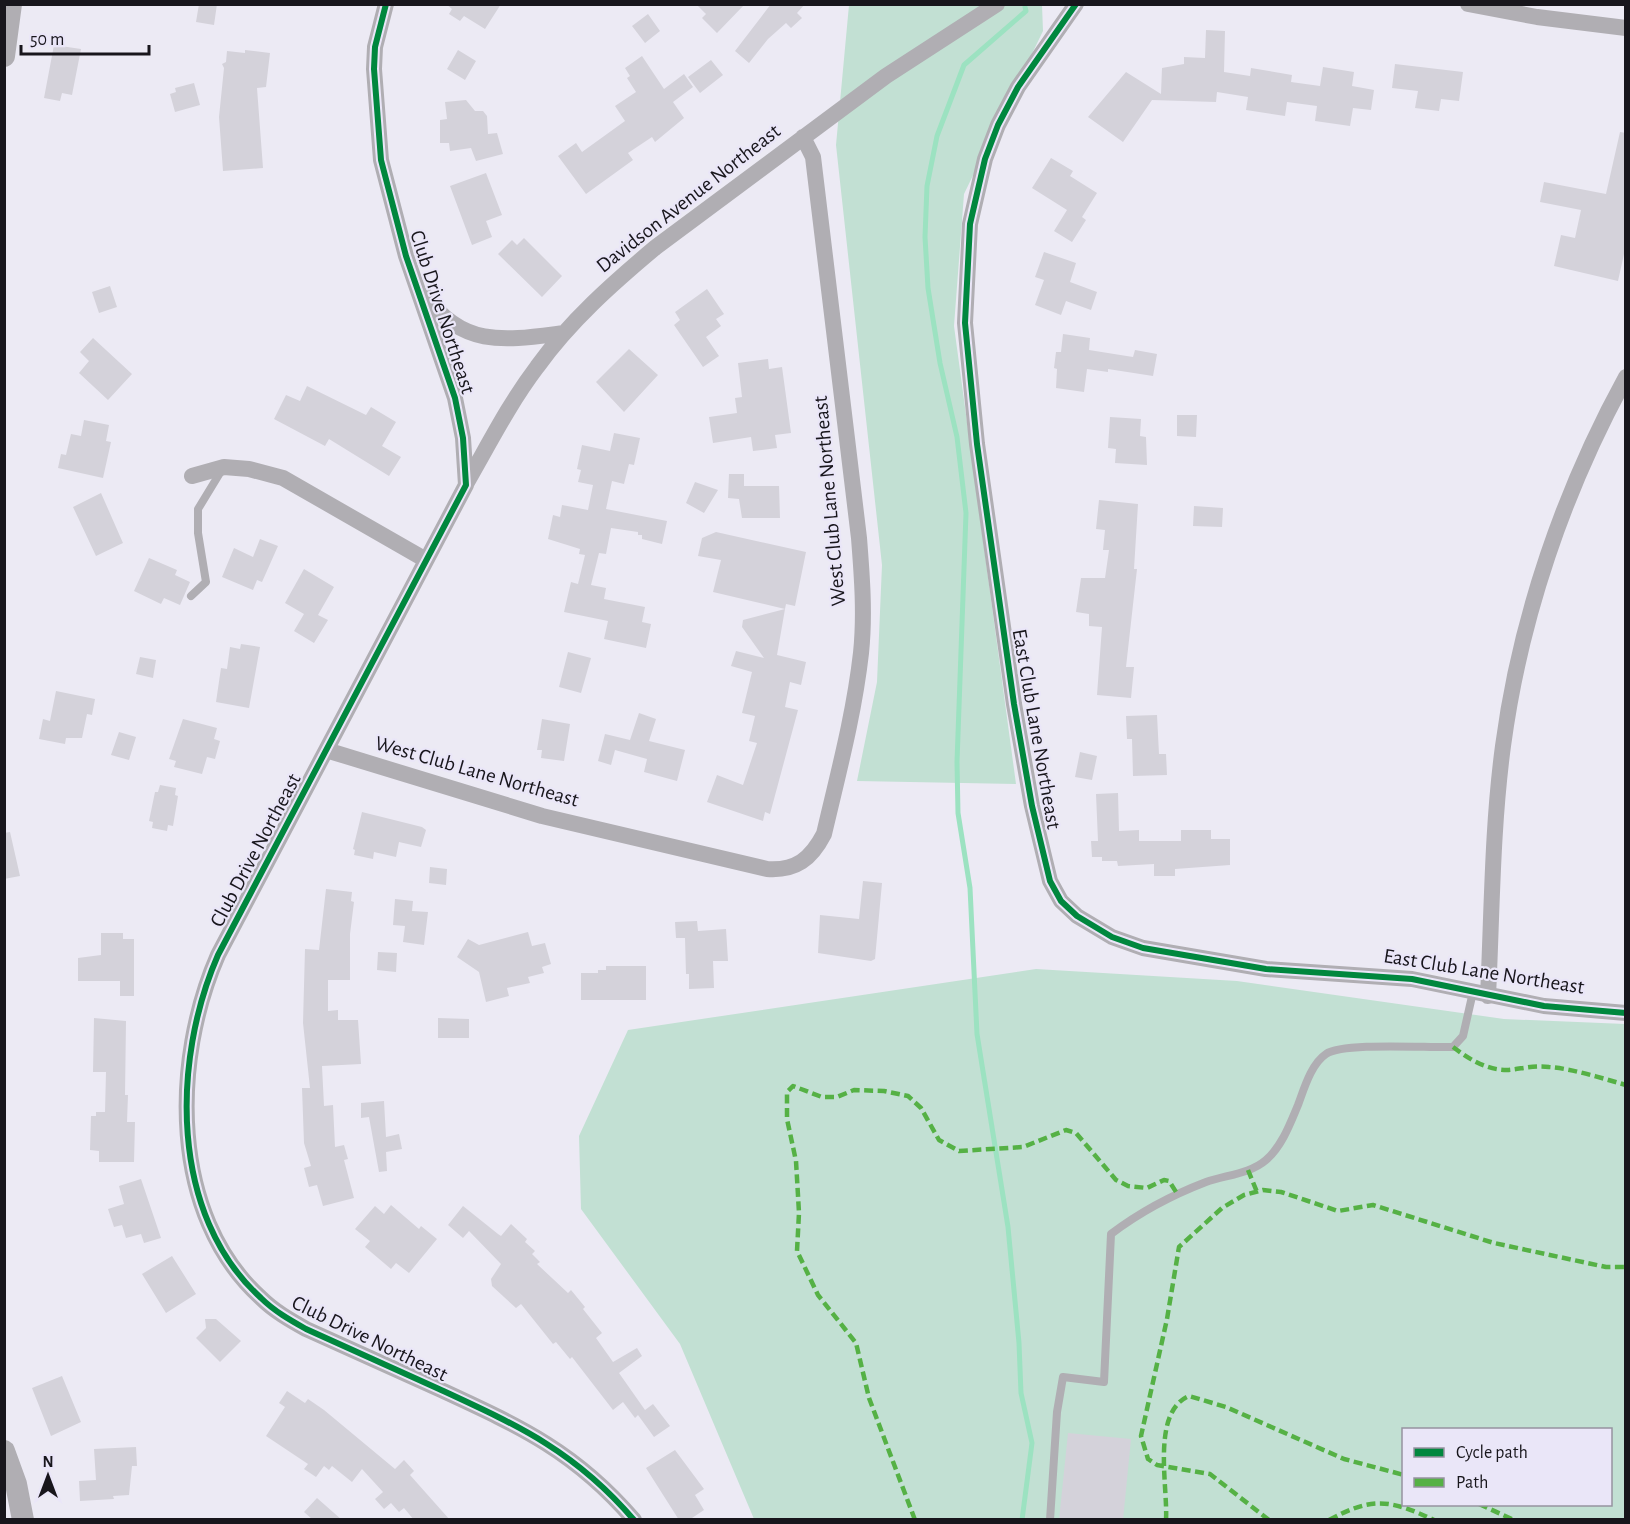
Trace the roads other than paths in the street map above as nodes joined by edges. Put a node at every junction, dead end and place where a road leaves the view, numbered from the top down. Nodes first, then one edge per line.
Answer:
1 (11, 4) edge
2 (386, 4) edge
3 (997, 4) edge
4 (1076, 4) edge
5 (1468, 4) edge
6 (1624, 29) edge
7 (4, 56) edge
8 (803, 137) junction
9 (415, 277) junction
10 (564, 333) junction
11 (1626, 377) edge
12 (224, 467) junction
13 (192, 476) dead end
14 (466, 485) junction
15 (426, 560) junction
16 (191, 596) dead end
17 (326, 750) junction
18 (1480, 994) junction
19 (1626, 1013) edge
20 (4, 1451) edge
21 (23, 1520) edge
22 (634, 1520) edge
23 (1050, 1520) edge

1 - 7 main road
2 - 9 street, Club Drive Northeast
3 - 8 street, Davidson Avenue Northeast
4 - 18 street, East Club Lane Northeast
5 - 6 street
8 - 10 street, Davidson Avenue Northeast
8 - 17 street, West Club Lane Northeast
9 - 10 street
9 - 14 street, Club Drive Northeast
10 - 14 street, Davidson Avenue Northeast
11 - 18 street
12 - 13 street
12 - 15 street
12 - 16 lane
14 - 15 street, Club Drive Northeast
15 - 17 street, Club Drive Northeast
17 - 22 street, Club Drive Northeast
18 - 19 street, East Club Lane Northeast
18 - 23 lane
20 - 21 main road

